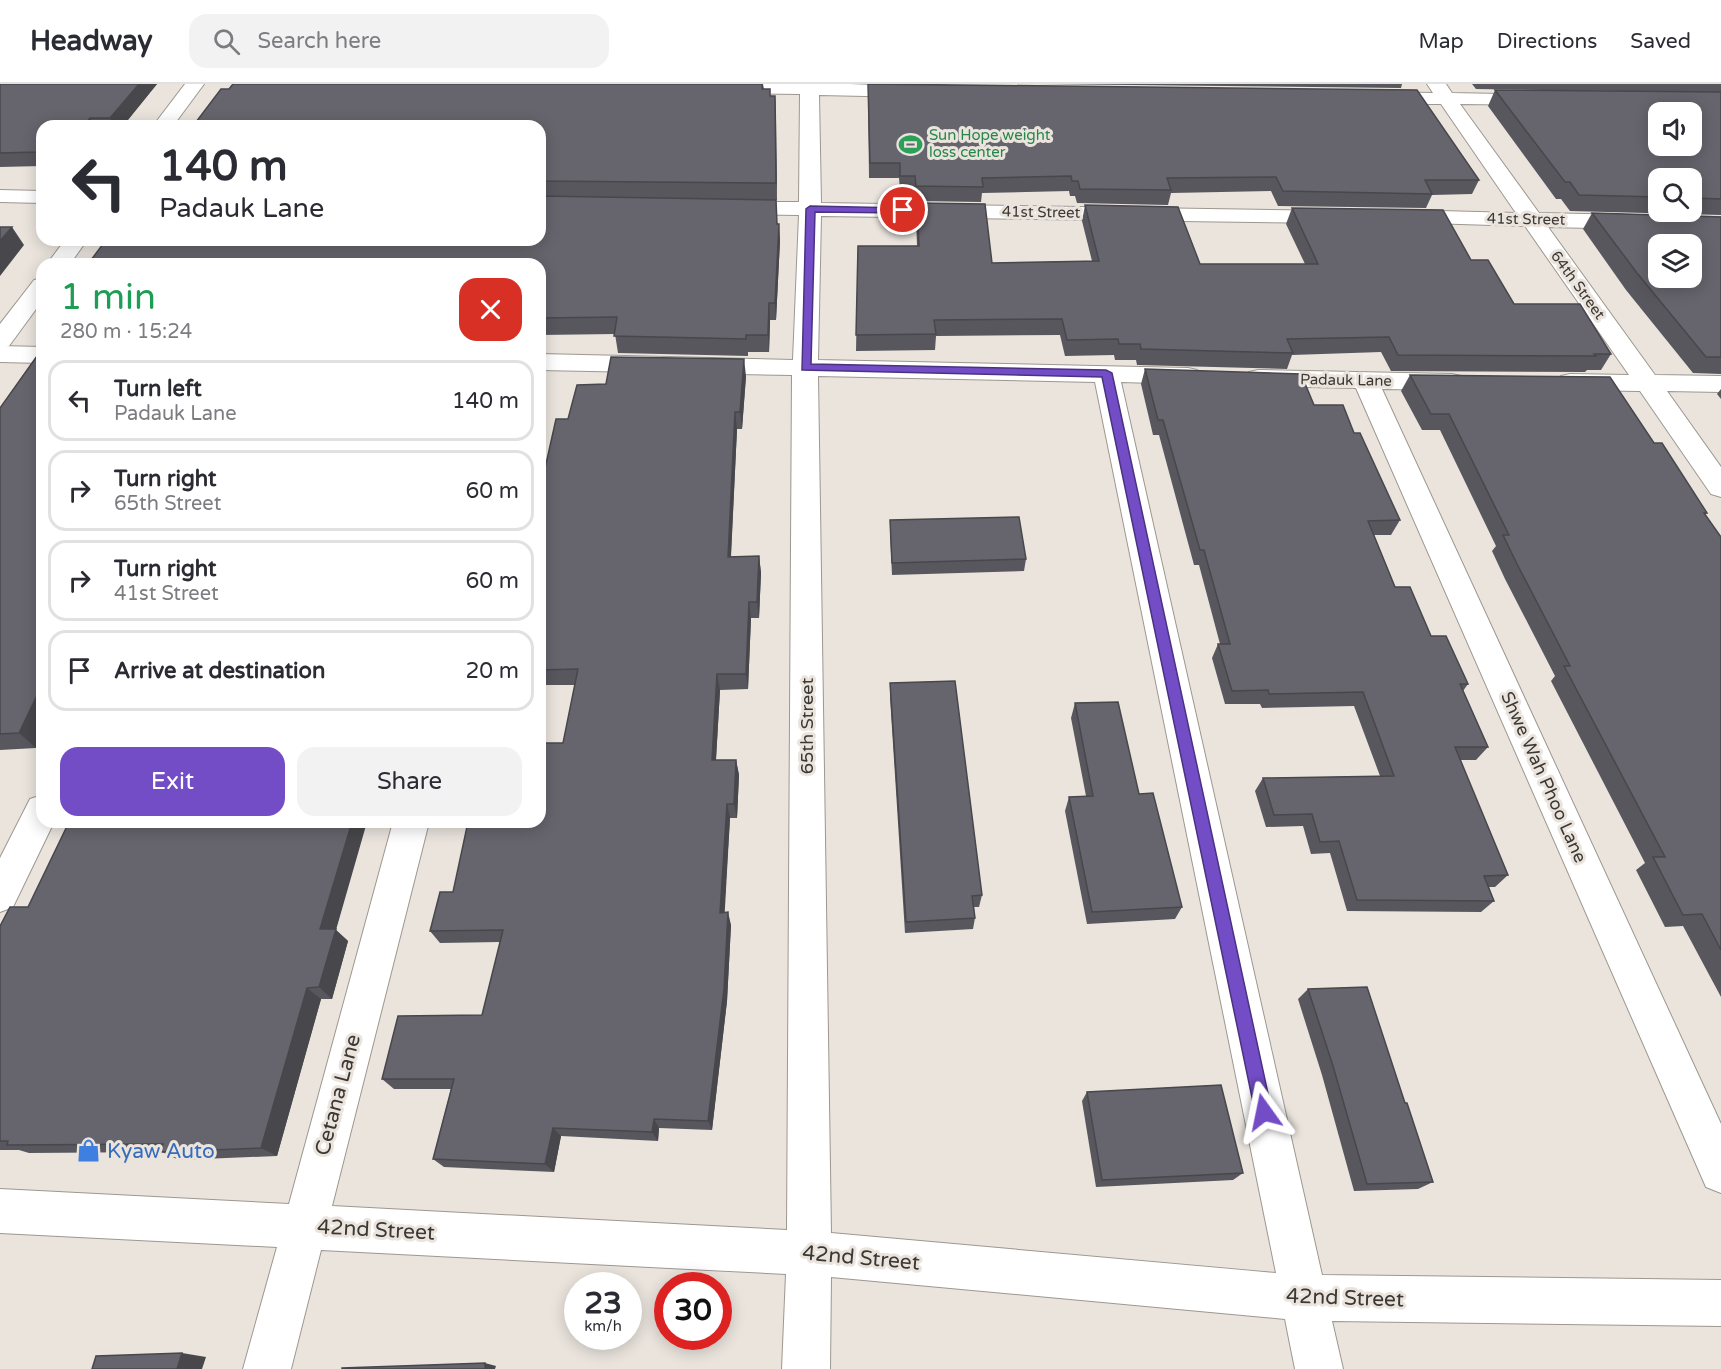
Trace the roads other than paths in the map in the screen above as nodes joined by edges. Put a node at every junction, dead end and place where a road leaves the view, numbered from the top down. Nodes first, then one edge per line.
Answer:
1 (195, 84) edge
2 (704, 87) edge
3 (809, 87) edge
4 (927, 91) edge
5 (1441, 91) edge
6 (1355, 97) edge
7 (1552, 99) edge
8 (168, 120) edge
9 (0, 196) edge
10 (36, 197) edge
11 (716, 208) edge
12 (810, 209) junction
13 (1353, 216) edge
14 (1377, 217) edge
15 (1531, 219) junction
16 (1721, 224) edge
17 (36, 293) edge
18 (0, 341) edge
19 (0, 354) edge
20 (36, 355) edge
21 (546, 362) edge
22 (806, 368) junction
23 (1106, 373) junction
24 (1366, 381) junction
25 (1472, 382) edge
26 (1542, 382) edge
27 (1648, 383) junction
28 (1721, 384) edge
29 (1721, 487) edge
30 (36, 822) edge
31 (409, 828) edge
32 (0, 895) edge
33 (1721, 1172) edge
34 (0, 1211) edge
35 (303, 1226) junction
36 (809, 1253) junction
37 (1303, 1298) junction
38 (1721, 1303) edge
39 (267, 1369) edge
40 (806, 1369) edge
41 (1319, 1369) edge

1 - 8 street
2 - 3 street
3 - 4 street
3 - 12 street, 65th Street
5 - 6 street
5 - 7 street
5 - 15 street, 64th Street
9 - 10 street
11 - 12 street, 41st Street
12 - 13 street, 41st Street
12 - 22 street, 65th Street
14 - 15 street, 41st Street
15 - 16 street, 41st Street
15 - 27 street, 64th Street
17 - 18 street
19 - 20 street
21 - 22 street, Padauk Lane
22 - 23 street, Padauk Lane
22 - 36 street, 65th Street
23 - 24 street, Padauk Lane
23 - 37 street
24 - 25 street, Padauk Lane
24 - 33 street, Shwe Wah Phoo Lane
26 - 27 street
27 - 28 street
27 - 29 street, 64th Street
30 - 32 street
31 - 35 street, Cetana Lane
34 - 35 street, 42nd Street
35 - 36 street, 42nd Street
35 - 39 street, Cetana Lane
36 - 37 street, 42nd Street
36 - 40 street, 65th Street
37 - 38 street, 42nd Street
37 - 41 street

